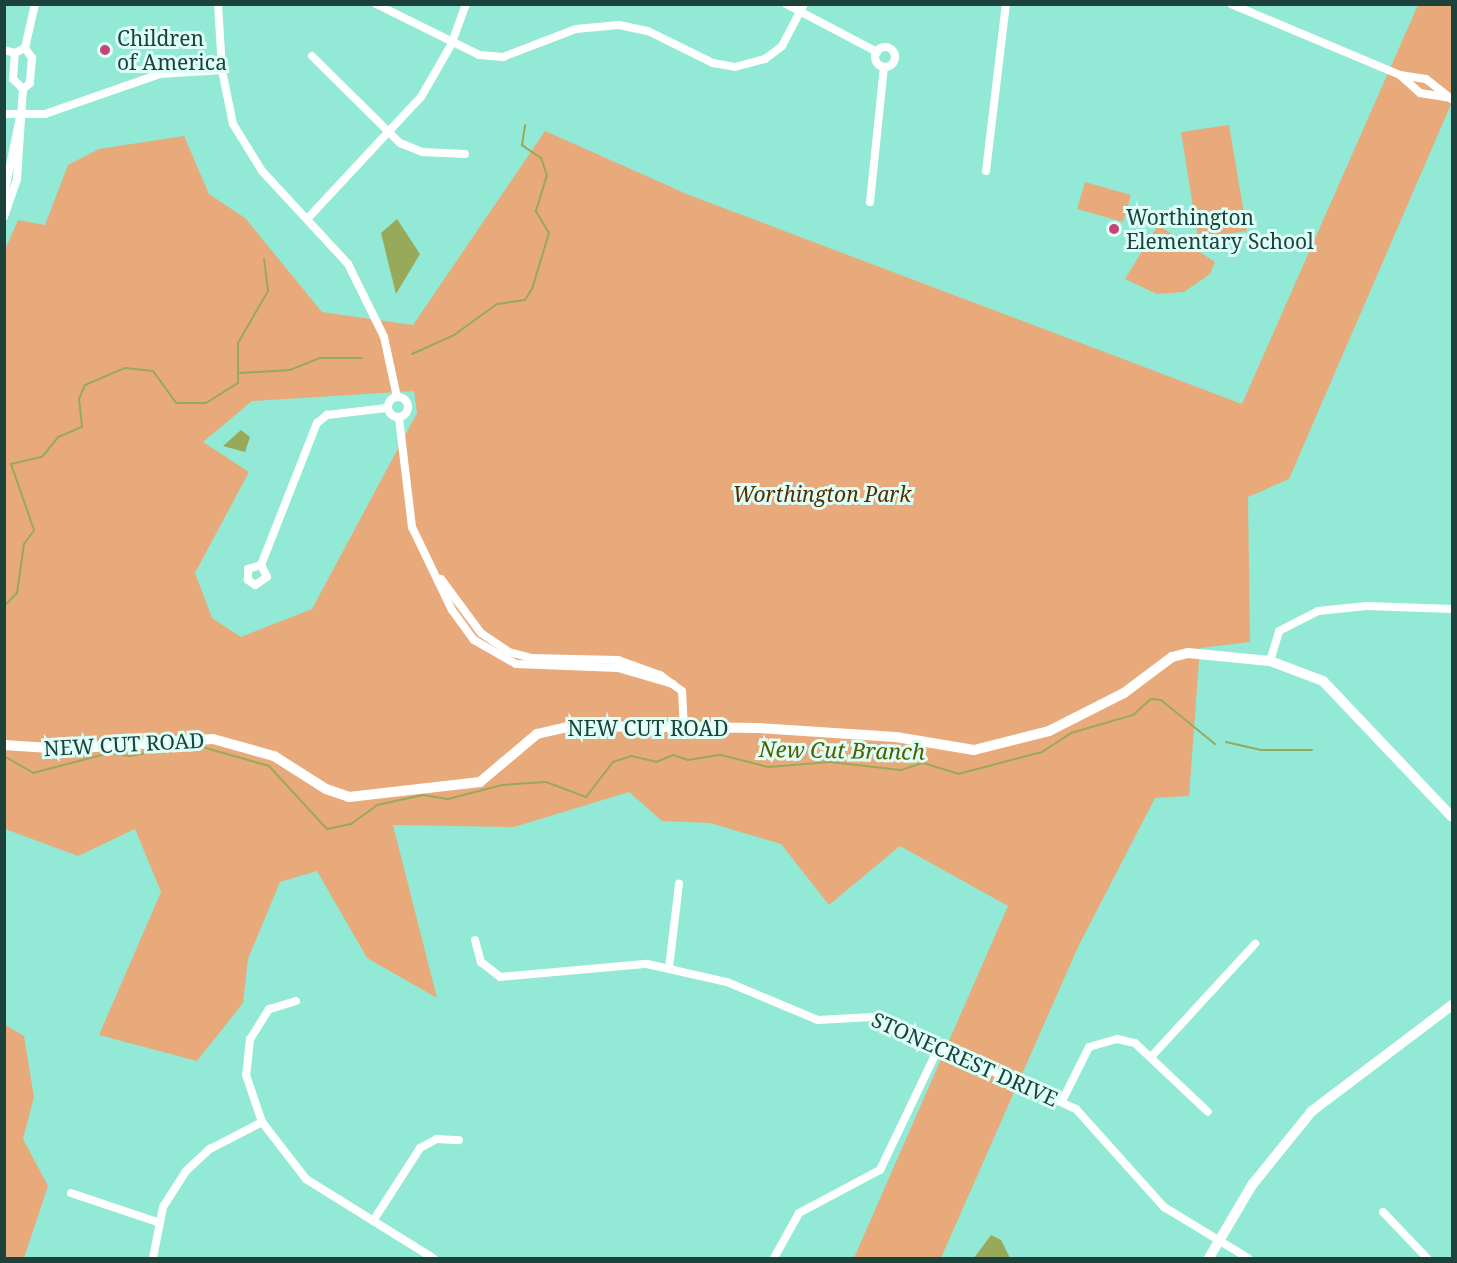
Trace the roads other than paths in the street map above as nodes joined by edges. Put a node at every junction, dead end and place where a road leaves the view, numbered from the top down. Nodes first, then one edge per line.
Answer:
1 (35, 4) edge
2 (218, 4) edge
3 (376, 4) edge
4 (466, 4) edge
5 (786, 4) edge
6 (1005, 4) edge
7 (1231, 4) edge
8 (803, 9) edge
9 (452, 45) junction
10 (25, 48) junction
11 (4, 50) edge
12 (877, 52) junction
13 (15, 53) junction
14 (312, 56) dead end
15 (884, 67) junction
16 (222, 70) junction
17 (1400, 75) junction
18 (23, 89) junction
19 (1451, 99) edge
20 (4, 114) edge
21 (21, 116) junction
22 (390, 136) junction
23 (465, 154) dead end
24 (986, 171) dead end
25 (10, 178) edge
26 (4, 195) edge
27 (870, 202) dead end
28 (4, 217) edge
29 (309, 217) junction
30 (397, 397) junction
31 (387, 408) junction
32 (399, 418) junction
33 (261, 565) dead end
34 (1452, 609) edge
35 (1270, 661) junction
36 (684, 725) junction
37 (4, 745) edge
38 (1452, 817) edge
39 (679, 884) dead end
40 (475, 940) dead end
41 (1255, 944) dead end
42 (669, 968) junction
43 (296, 1001) dead end
44 (1452, 1005) edge
45 (939, 1047) junction
46 (1151, 1057) junction
47 (1062, 1101) junction
48 (1208, 1112) dead end
49 (262, 1122) junction
50 (459, 1140) dead end
51 (71, 1193) dead end
52 (1383, 1212) dead end
53 (373, 1221) junction
54 (157, 1222) junction
55 (1218, 1242) junction
56 (153, 1258) edge
57 (434, 1258) edge
58 (774, 1258) edge
59 (1209, 1258) edge
60 (1248, 1258) edge
61 (1427, 1258) edge

1 - 10 street
2 - 16 street
3 - 9 street
4 - 9 street
5 - 8 street
6 - 24 street
7 - 17 street
8 - 9 street
8 - 12 street
9 - 22 street
10 - 13 street
10 - 18 street
11 - 13 street
12 - 15 street
12 - 15 street
13 - 18 street
14 - 22 street
15 - 27 street
16 - 21 street
16 - 29 street
17 - 19 street
17 - 19 street
18 - 21 street
20 - 21 street
21 - 25 street
22 - 23 street
22 - 29 street
25 - 26 street
25 - 28 street
29 - 30 street
30 - 31 street
30 - 32 street
31 - 32 street
31 - 33 street
32 - 36 street
34 - 35 street
35 - 36 street, NEW CUT ROAD
35 - 38 street, NEW CUT ROAD
36 - 37 street, NEW CUT ROAD
39 - 42 street
40 - 42 street, STONECREST DRIVE
41 - 46 street
42 - 45 street, STONECREST DRIVE
43 - 49 street
44 - 55 street
45 - 47 street, STONECREST DRIVE
45 - 58 street
46 - 47 street
46 - 48 street
47 - 55 street, STONECREST DRIVE
49 - 53 street
49 - 54 street
50 - 53 street
51 - 54 street
52 - 61 street
53 - 57 street
54 - 56 street
55 - 59 street
55 - 60 street, STONECREST DRIVE

